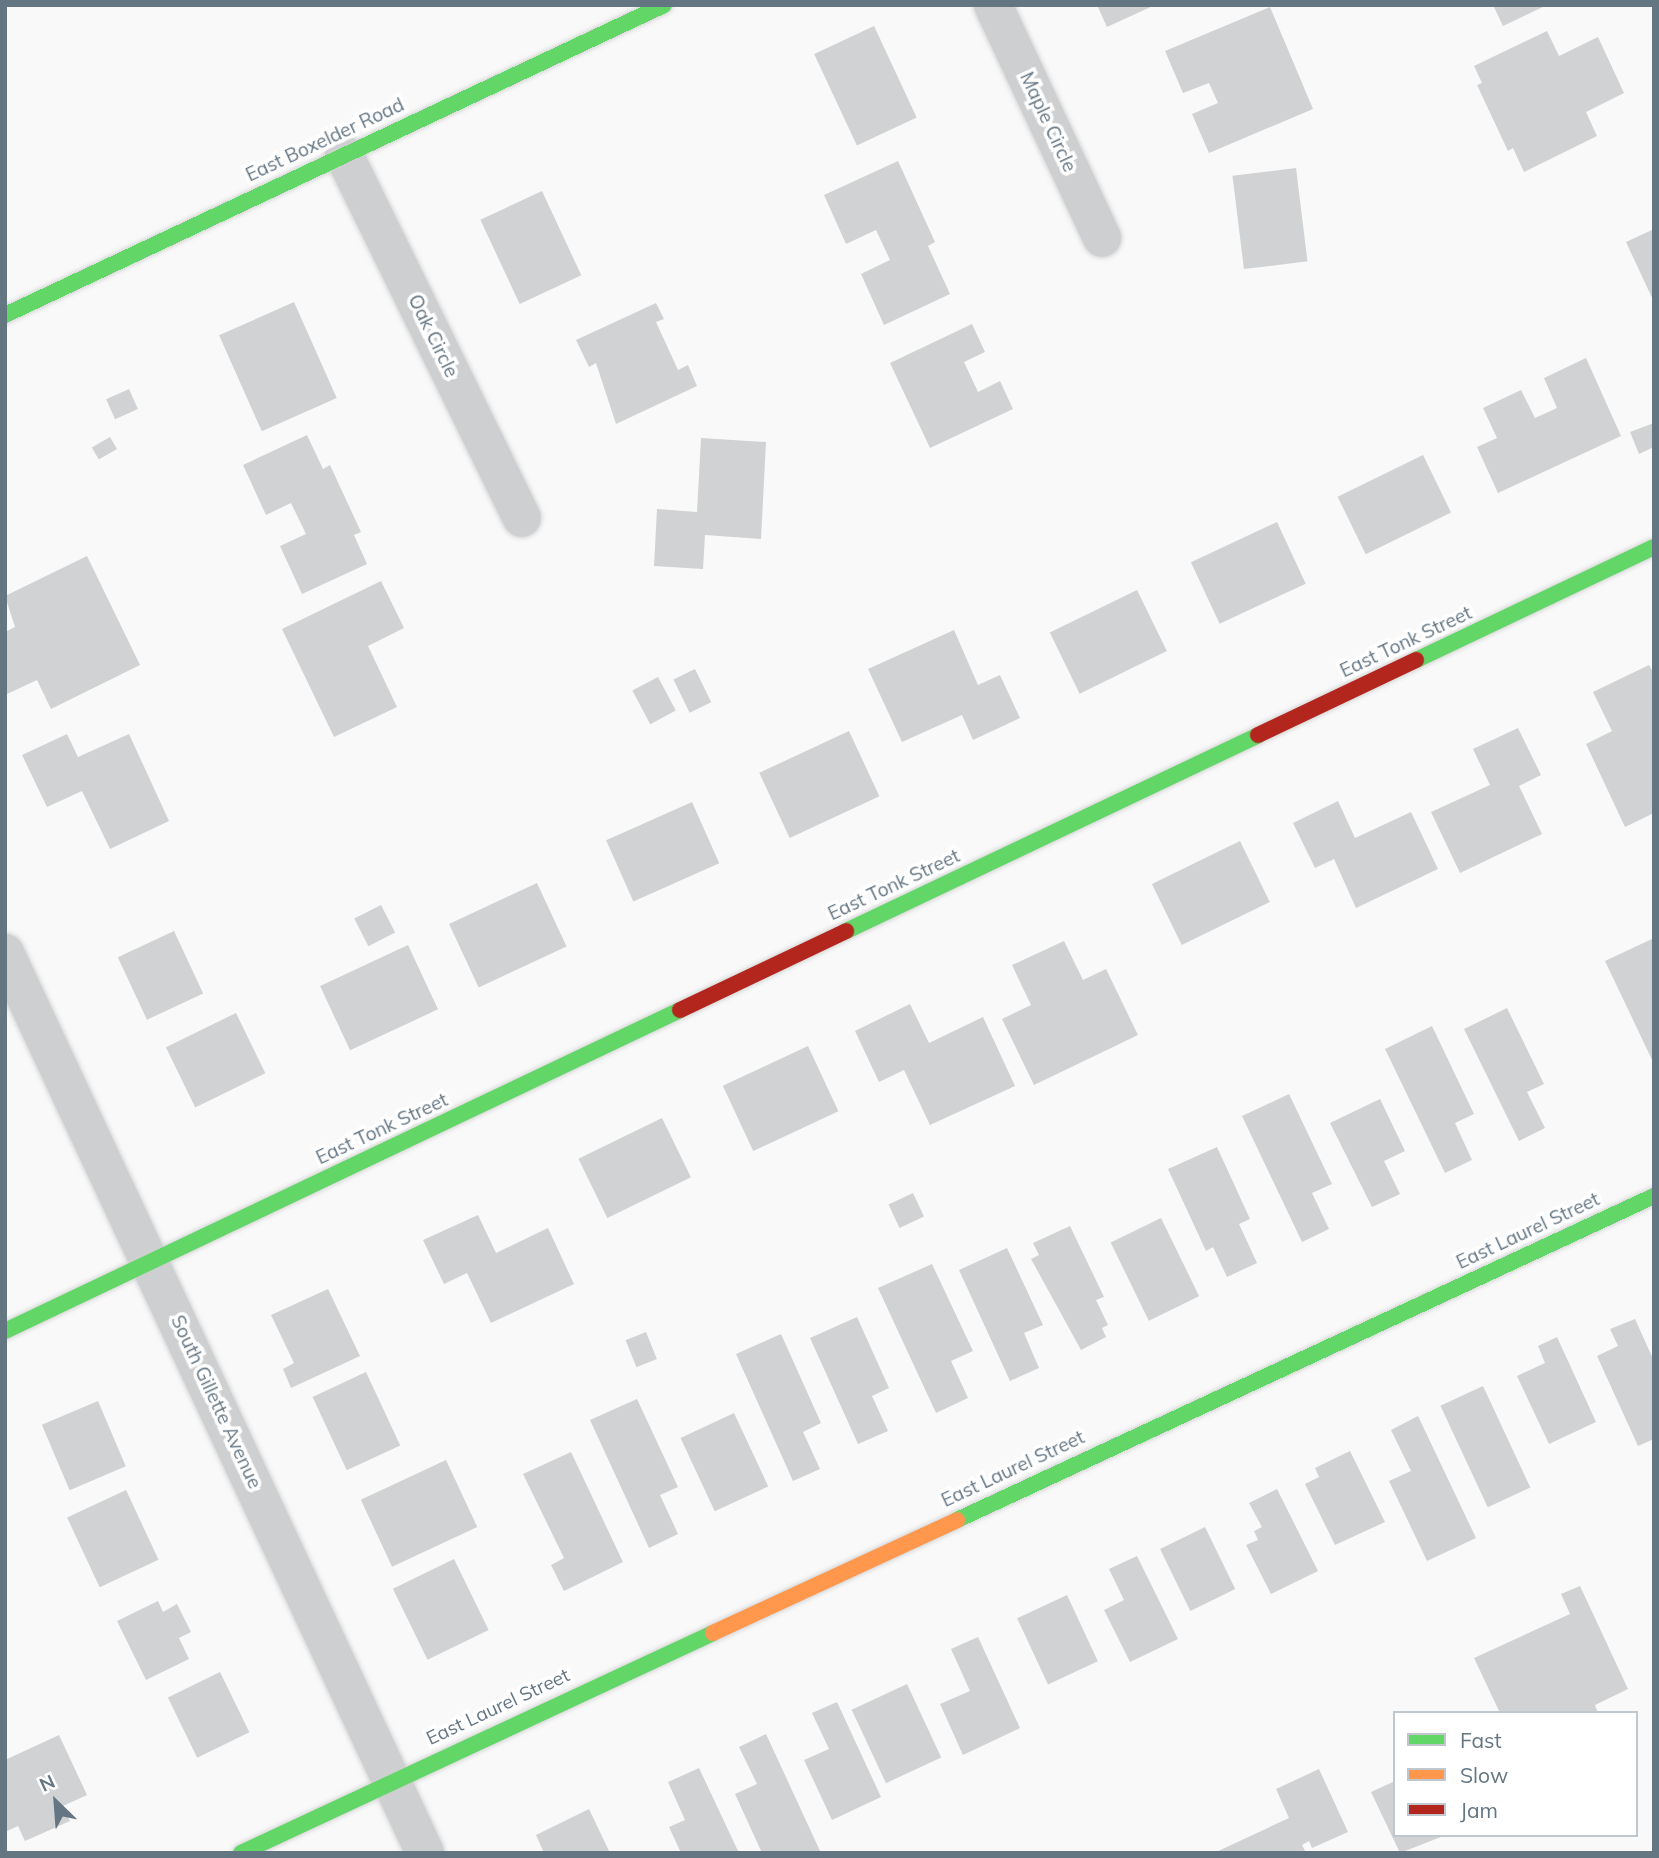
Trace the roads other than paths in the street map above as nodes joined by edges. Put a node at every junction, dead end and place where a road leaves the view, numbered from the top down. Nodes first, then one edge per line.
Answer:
1 (664, 5) edge
2 (993, 5) edge
3 (344, 155) junction
4 (1102, 238) dead end
5 (5, 315) edge
6 (522, 518) dead end
7 (1654, 547) edge
8 (5, 953) edge
9 (1654, 1196) edge
10 (152, 1262) junction
11 (5, 1331) edge
12 (390, 1781) junction
13 (241, 1853) edge
14 (425, 1853) edge

1 - 3 street, East Boxelder Road
2 - 4 street, Maple Circle
3 - 5 street, East Boxelder Road
3 - 6 street, Oak Circle
7 - 10 street, East Tonk Street
8 - 10 street, South Gillette Avenue
9 - 12 street, East Laurel Street
10 - 11 street, East Tonk Street
10 - 12 street, South Gillette Avenue
12 - 13 street, East Laurel Street
12 - 14 street, South Gillette Avenue

